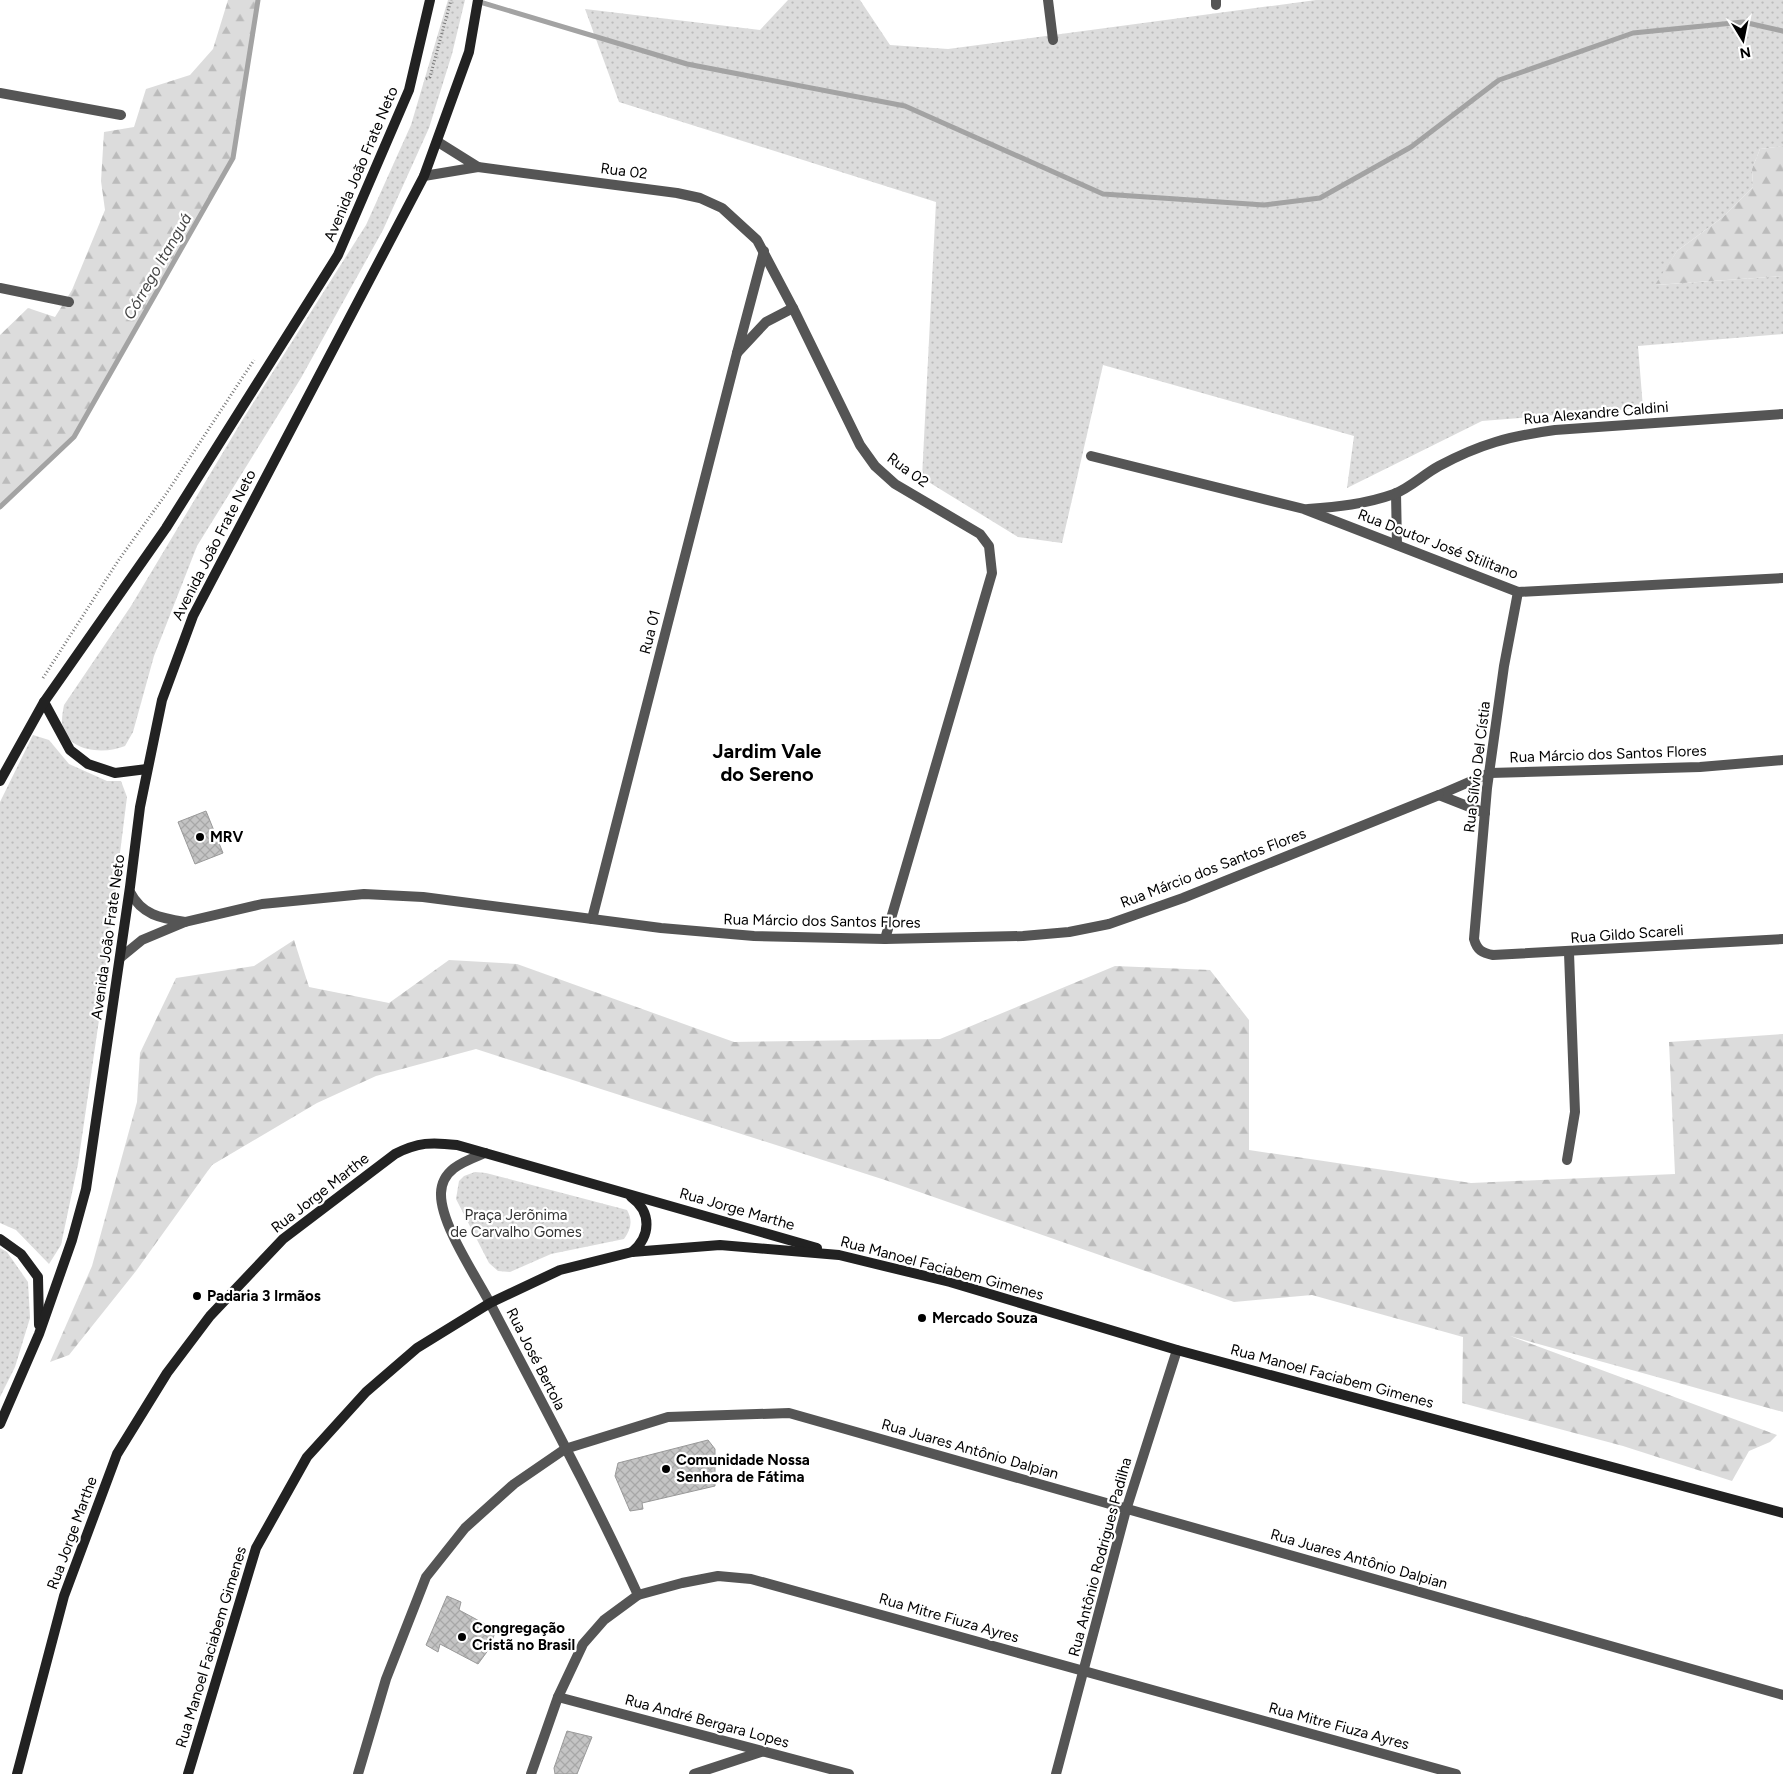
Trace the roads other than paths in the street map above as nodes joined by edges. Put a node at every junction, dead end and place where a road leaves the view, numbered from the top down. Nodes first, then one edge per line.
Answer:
1 (430, 0) edge
2 (478, 0) edge
3 (1048, 0) edge
4 (1053, 40) dead end
5 (0, 93) edge
6 (121, 116) dead end
7 (438, 142) junction
8 (478, 167) junction
9 (424, 176) junction
10 (764, 251) junction
11 (0, 288) edge
12 (69, 302) dead end
13 (793, 308) junction
14 (737, 353) junction
15 (1783, 414) edge
16 (1091, 456) dead end
17 (1396, 493) junction
18 (1304, 509) junction
19 (1396, 545) junction
20 (1783, 578) edge
21 (1518, 592) junction
22 (44, 702) junction
23 (1783, 760) edge
24 (147, 769) junction
25 (1490, 773) junction
26 (0, 781) edge
27 (1439, 795) junction
28 (1485, 813) junction
29 (130, 892) junction
30 (592, 919) junction
31 (185, 922) junction
32 (885, 939) junction
33 (1783, 939) edge
34 (1476, 946) joint
35 (1569, 953) junction
36 (120, 958) junction
37 (485, 1153) junction
38 (1566, 1160) dead end
39 (626, 1193) junction
40 (0, 1239) edge
41 (632, 1252) junction
42 (839, 1254) junction
43 (490, 1303) junction
44 (39, 1334) junction
45 (1177, 1350) junction
46 (0, 1424) edge
47 (565, 1449) junction
48 (1783, 1509) edge
49 (1126, 1510) junction
50 (1771, 1510) junction
51 (1783, 1513) edge
52 (638, 1595) junction
53 (1084, 1671) junction
54 (1747, 1683) junction
55 (1783, 1686) edge
56 (1783, 1695) edge
57 (558, 1697) junction
58 (764, 1751) junction
59 (17, 1774) edge
60 (188, 1774) edge
61 (358, 1774) edge
62 (531, 1774) edge
63 (694, 1774) edge
64 (849, 1774) edge
65 (1056, 1774) edge
66 (1456, 1774) edge

1 - 22 street, Avenida João Frate Neto
2 - 7 street, Avenida João Frate Neto
3 - 4 street
5 - 6 street
7 - 8 street, Rua 02
7 - 9 street, Avenida João Frate Neto
8 - 9 street, Rua 02
8 - 10 street, Rua 02
9 - 24 street, Avenida João Frate Neto
10 - 13 street, Rua 02
10 - 14 street, Rua 01
11 - 12 street
13 - 14 street, Rua 01
13 - 32 street, Rua 02
14 - 30 street, Rua 01
15 - 17 street, Rua Alexandre Caldini
16 - 18 street, Rua Doutor José Stilitano
17 - 18 street, Rua Alexandre Caldini
17 - 19 street
18 - 19 street, Rua Doutor José Stilitano
19 - 21 street, Rua Doutor José Stilitano
20 - 21 street, Rua Doutor José Stilitano
21 - 25 street, Rua Sílvio Del Cístia
22 - 24 street
22 - 26 street, Avenida João Frate Neto
23 - 25 street, Rua Márcio dos Santos Flores
24 - 29 street, Avenida João Frate Neto
25 - 27 street, Rua Márcio dos Santos Flores
25 - 28 street, Rua Sílvio Del Cístia
27 - 28 street
27 - 32 street, Rua Márcio dos Santos Flores
28 - 34 street, Rua Sílvio Del Cístia
29 - 31 street, Rua Márcio dos Santos Flores
29 - 36 street, Avenida João Frate Neto
30 - 31 street, Rua Márcio dos Santos Flores
30 - 32 street, Rua Márcio dos Santos Flores
31 - 36 street, Rua Márcio dos Santos Flores
33 - 35 street, Rua Gildo Scareli
34 - 35 street, Rua Gildo Scareli
35 - 38 street
36 - 44 street, Avenida João Frate Neto
37 - 39 street, Rua Jorge Marthe
37 - 43 street, Rua José Bertola
37 - 59 street, Rua Jorge Marthe
39 - 41 street
39 - 42 street, Rua Jorge Marthe
40 - 44 street
41 - 42 street, Rua Manoel Faciabem Gimenes
41 - 43 street, Rua Manoel Faciabem Gimenes
42 - 45 street, Rua Manoel Faciabem Gimenes
43 - 47 street, Rua José Bertola
43 - 60 street, Rua Manoel Faciabem Gimenes
44 - 46 street, Avenida João Frate Neto
45 - 49 street, Rua Antônio Rodrigues Padilha
45 - 50 street, Rua Manoel Faciabem Gimenes
47 - 49 street, Rua Juares Antônio Dalpian
47 - 52 street, Rua José Bertola
47 - 61 street, Rua Juares Antônio Dalpian
48 - 50 street, Rua Manoel Faciabem Gimenes
49 - 53 street, Rua Antônio Rodrigues Padilha
49 - 54 street, Rua Juares Antônio Dalpian
50 - 51 street, Rua Manoel Faciabem Gimenes
52 - 53 street, Rua Mitre Fiuza Ayres
52 - 57 street, Rua Mitre Fiuza Ayres
53 - 65 street, Rua Antônio Rodrigues Padilha
53 - 66 street, Rua Mitre Fiuza Ayres
54 - 55 street, Rua Juares Antônio Dalpian
54 - 56 street, Rua Juares Antônio Dalpian
57 - 58 street, Rua André Bergara Lopes
57 - 62 street, Rua Mitre Fiuza Ayres
58 - 63 street
58 - 64 street, Rua André Bergara Lopes

